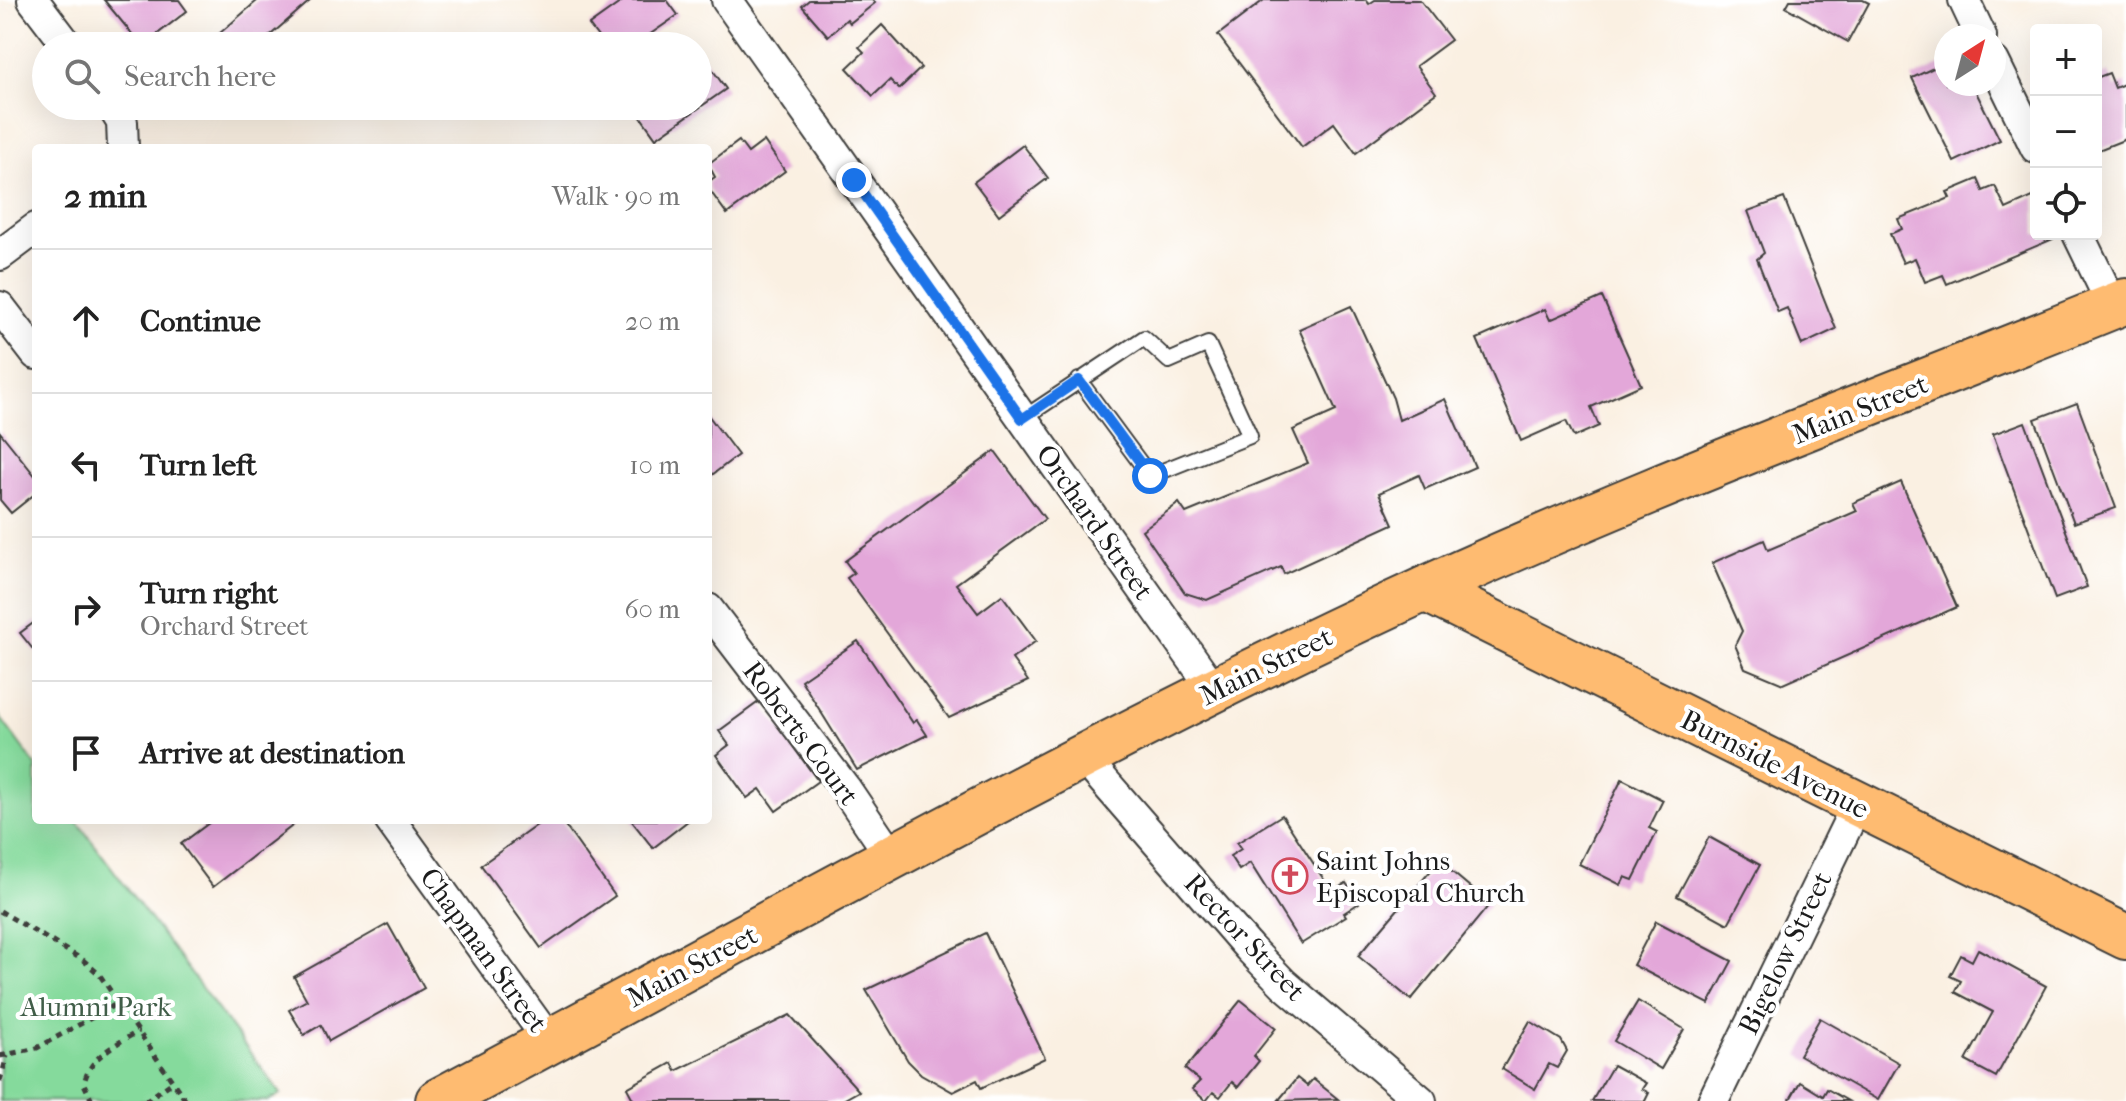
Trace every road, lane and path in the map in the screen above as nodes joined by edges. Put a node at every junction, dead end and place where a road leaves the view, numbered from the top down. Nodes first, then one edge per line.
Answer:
1 (33, 0) edge
2 (1964, 0) edge
3 (730, 1) edge
4 (1975, 24) edge
5 (57, 32) edge
6 (2006, 87) edge
7 (121, 120) edge
8 (2030, 136) edge
9 (123, 144) edge
10 (32, 231) edge
11 (2082, 240) edge
12 (0, 255) edge
13 (2120, 304) edge
14 (0, 307) edge
15 (32, 349) edge
16 (1079, 380) junction
17 (1022, 419) junction
18 (1425, 589) junction
19 (712, 614) edge
20 (1215, 691) junction
21 (1084, 758) junction
22 (1857, 805) junction
23 (393, 824) edge
24 (893, 859) junction
25 (0, 911) edge
26 (2126, 937) edge
27 (120, 1002) junction
28 (139, 1031) junction
29 (550, 1042) junction
30 (4, 1056) edge
31 (0, 1081) edge
32 (173, 1082) junction
33 (92, 1101) edge
34 (145, 1101) edge
35 (186, 1101) edge
36 (438, 1101) edge
37 (1421, 1101) edge
38 (1713, 1101) edge

1 - 5 street
2 - 4 street
3 - 17 street, Orchard Street
6 - 8 street
7 - 9 street
10 - 12 street
11 - 13 street
13 - 18 main road, Main Street
14 - 15 street
16 - 16 lane
16 - 17 lane
17 - 20 street, Orchard Street
18 - 20 main road, Main Street
18 - 22 main road, Burnside Avenue
19 - 24 street, Roberts Court
20 - 21 main road, Main Street
21 - 24 main road, Main Street
21 - 37 street, Rector Street
22 - 26 main road, Burnside Avenue
22 - 38 street, Bigelow Street
23 - 29 street, Chapman Street
24 - 29 main road, Main Street
25 - 27 path
27 - 28 path
27 - 30 path
28 - 32 path
28 - 33 path
29 - 36 main road, Main Street
30 - 31 path
32 - 34 path
32 - 35 path

